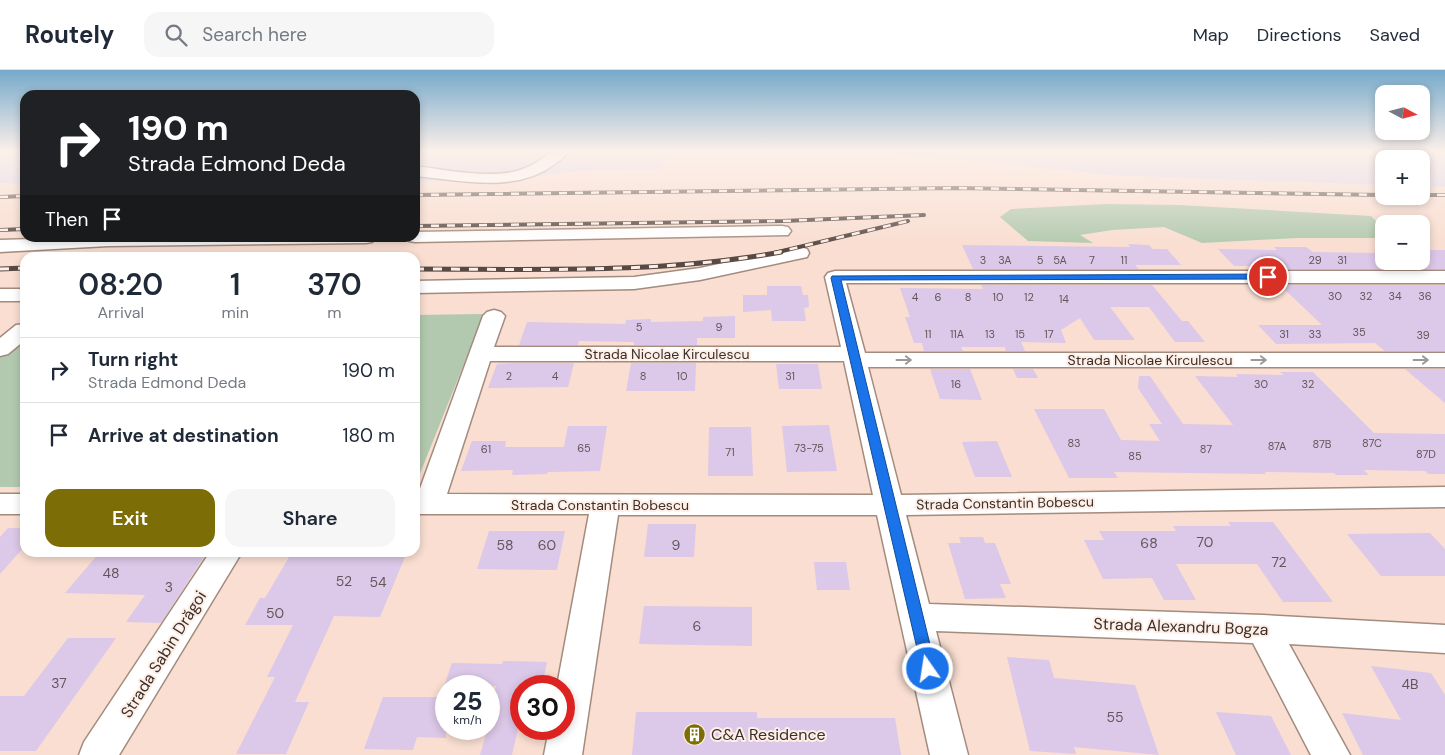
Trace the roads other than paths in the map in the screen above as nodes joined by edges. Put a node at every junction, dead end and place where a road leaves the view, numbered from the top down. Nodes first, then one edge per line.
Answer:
1 (782, 231) dead end
2 (420, 237) edge
3 (94, 242) edge
4 (0, 246) edge
5 (800, 253) dead end
6 (1445, 277) edge
7 (420, 287) edge
8 (0, 295) edge
9 (20, 295) edge
10 (494, 316) dead end
11 (20, 333) edge
12 (0, 349) edge
13 (481, 354) junction
14 (854, 357) junction
15 (1445, 360) edge
16 (1445, 497) edge
17 (0, 504) edge
18 (20, 504) edge
19 (422, 504) edge
20 (605, 505) junction
21 (890, 505) junction
22 (224, 557) edge
23 (916, 617) junction
24 (1262, 629) junction
25 (1445, 639) edge
26 (98, 755) edge
27 (563, 755) edge
28 (949, 755) edge
29 (1331, 755) edge

1 - 2 street
3 - 4 street
5 - 7 street
6 - 14 street
8 - 9 street
10 - 13 street
11 - 12 street
13 - 14 street, Strada Nicolae Kirculescu
13 - 19 street
14 -> 15 street, Strada Nicolae Kirculescu
14 - 21 street
16 - 21 street, Strada Constantin Bobescu
17 - 18 street
19 - 20 street, Strada Constantin Bobescu
20 - 21 street, Strada Constantin Bobescu
20 - 27 street
21 - 23 street
22 - 26 street, Strada Sabin Drăgoi
23 - 24 street, Strada Alexandru Bogza
23 - 28 street
24 - 25 street, Strada Alexandru Bogza
24 - 29 street

